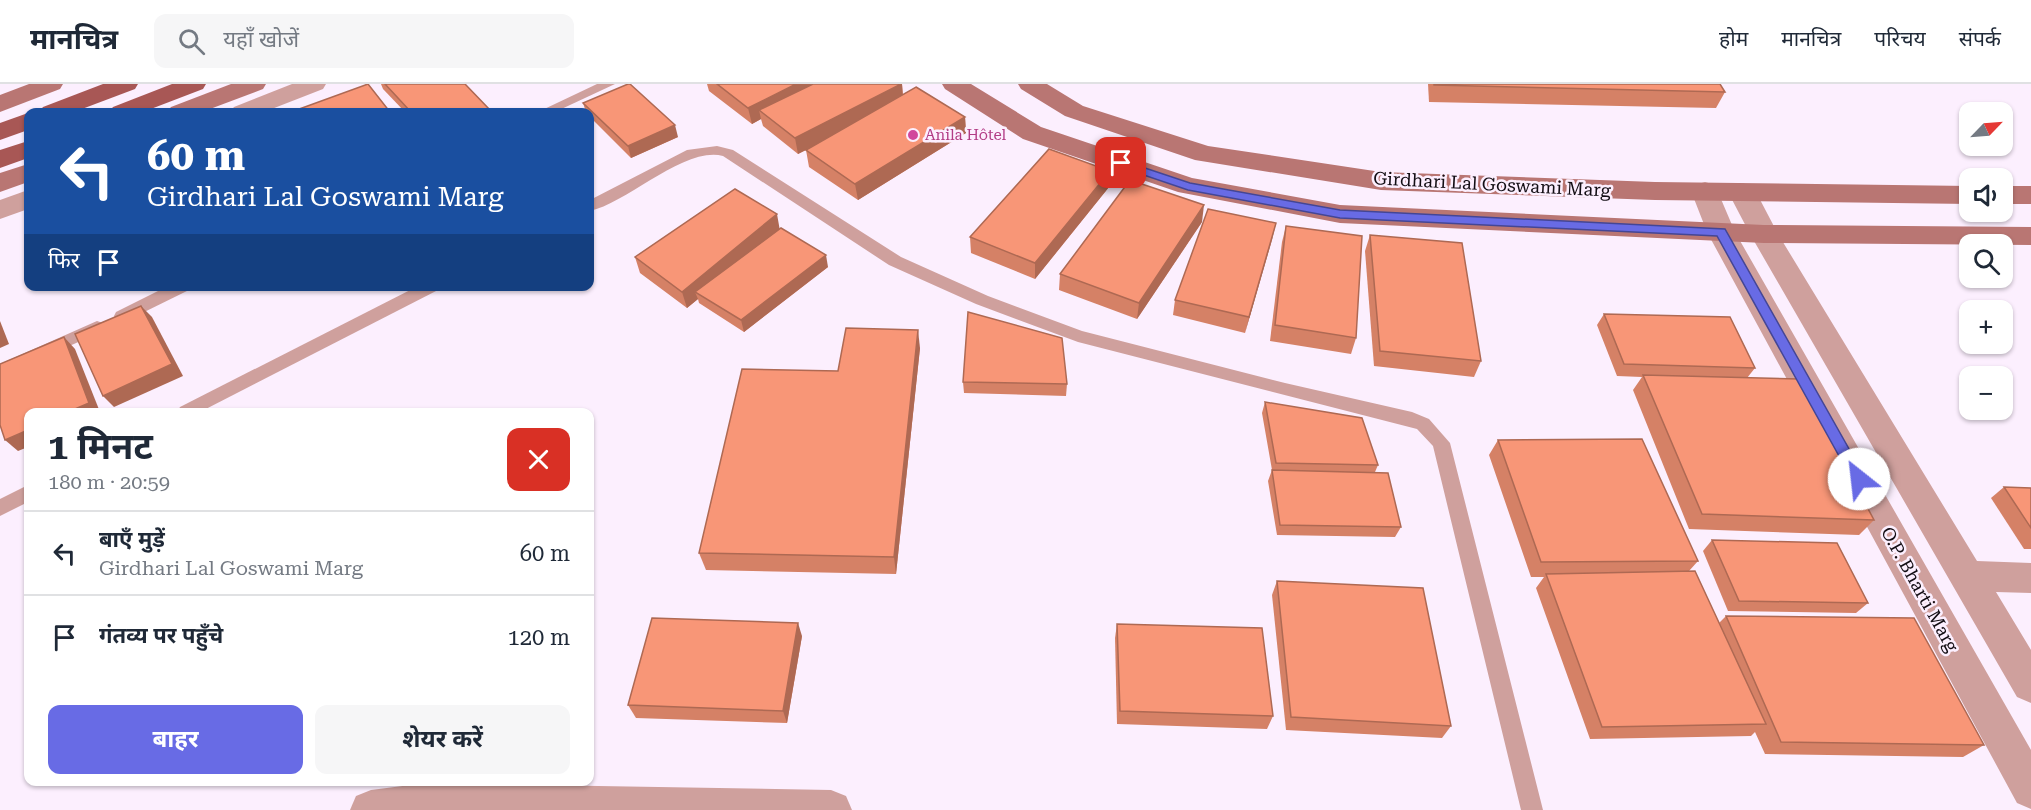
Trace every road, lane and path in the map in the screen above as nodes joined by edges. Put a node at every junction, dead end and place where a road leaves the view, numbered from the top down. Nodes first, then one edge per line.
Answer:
1 (51, 84) edge
2 (126, 84) edge
3 (194, 84) edge
4 (254, 84) edge
5 (314, 84) edge
6 (608, 84) edge
7 (954, 84) edge
8 (1030, 84) edge
9 (0, 104) edge
10 (63, 108) edge
11 (132, 108) edge
12 (191, 108) edge
13 (253, 108) edge
14 (554, 108) edge
15 (24, 123) edge
16 (0, 132) edge
17 (24, 151) edge
18 (0, 160) edge
19 (24, 174) edge
20 (0, 183) edge
21 (1705, 191) junction
22 (1742, 192) junction
23 (1959, 195) edge
24 (2013, 195) edge
25 (2031, 195) edge
26 (24, 201) edge
27 (594, 204) edge
28 (0, 210) edge
29 (1721, 232) junction
30 (1764, 234) junction
31 (2031, 236) edge
32 (172, 291) edge
33 (422, 291) edge
34 (0, 371) edge
35 (194, 408) edge
36 (24, 495) edge
37 (0, 508) edge
38 (1966, 576) junction
39 (2031, 578) edge
40 (2031, 685) edge
41 (2031, 789) edge
42 (371, 810) edge
43 (831, 810) edge
44 (1532, 810) edge

1 - 9 main road
2 - 10 main road
3 - 11 main road
4 - 12 main road
5 - 13 street
6 - 14 lane
7 - 29 main road, Girdhari Lal Goswami Marg
8 - 21 main road, Girdhari Lal Goswami Marg
15 - 16 main road
17 - 18 main road
19 - 20 main road
21 - 22 main road, Girdhari Lal Goswami Marg
21 - 29 street, O.P. Bharti Marg
22 - 23 main road, Girdhari Lal Goswami Marg
22 - 30 street
24 - 25 main road
26 - 28 street
27 - 44 lane
29 - 30 main road, Girdhari Lal Goswami Marg
29 - 41 street, O.P. Bharti Marg
30 - 31 main road, Girdhari Lal Goswami Marg
30 - 38 street
32 - 34 lane
33 - 35 lane
36 - 37 lane
38 - 39 street
38 - 40 street
42 - 43 street

